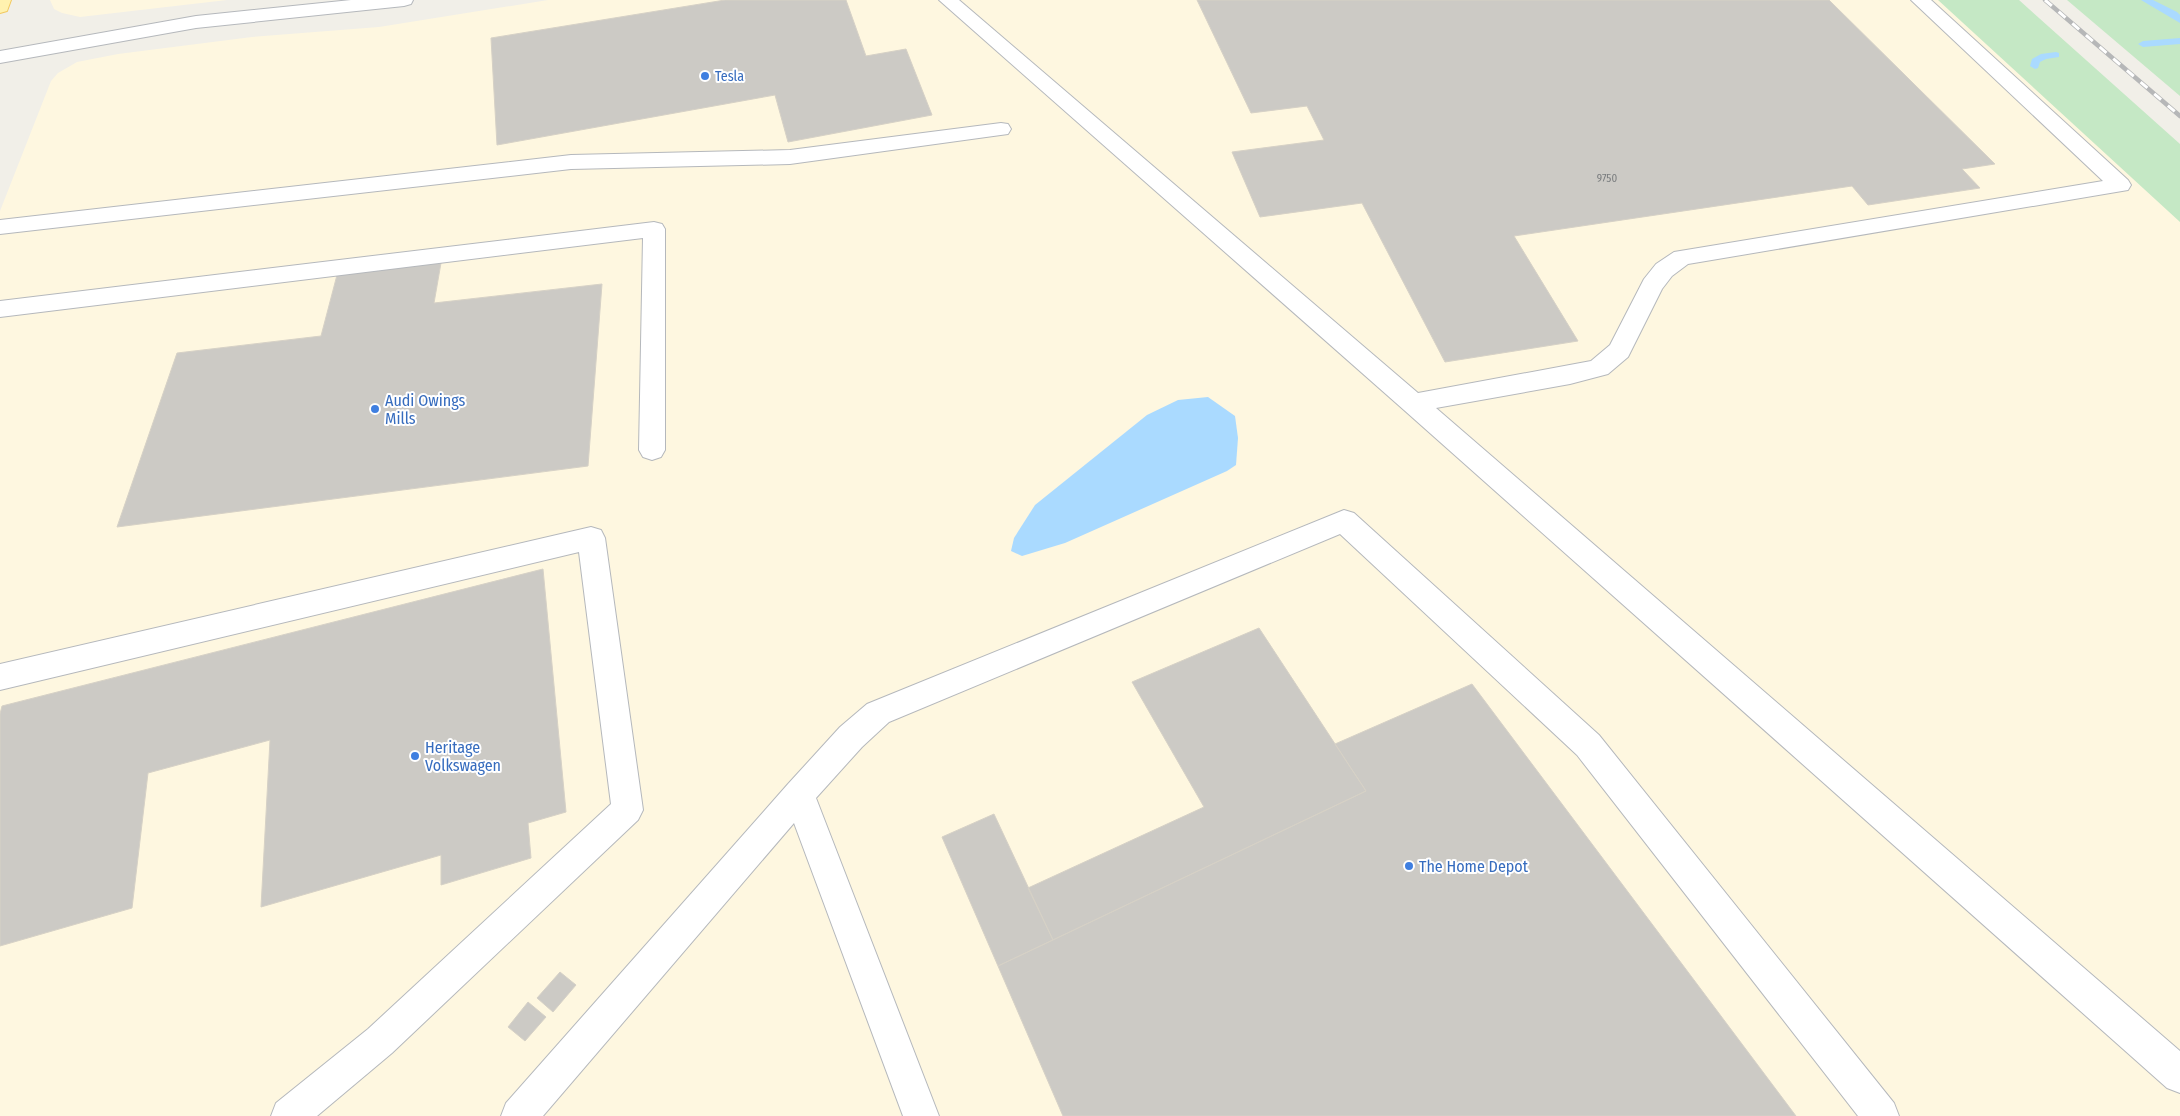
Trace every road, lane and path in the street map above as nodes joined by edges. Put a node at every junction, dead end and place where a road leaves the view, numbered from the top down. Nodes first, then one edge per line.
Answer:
1 (2, 0) edge
2 (404, 0) edge
3 (948, 0) edge
4 (1920, 0) edge
5 (0, 7) edge
6 (0, 57) edge
7 (1002, 129) dead end
8 (0, 227) edge
9 (0, 308) edge
10 (1412, 403) junction
11 (652, 450) dead end
12 (0, 677) edge
13 (799, 794) junction
14 (2180, 1076) edge
15 (289, 1116) edge
16 (520, 1116) edge
17 (921, 1116) edge
18 (1881, 1116) edge

1 - 5 main road
2 - 6 lane
3 - 10 lane
4 - 10 lane
7 - 8 lane
9 - 11 lane
10 - 14 lane
12 - 15 lane
13 - 16 lane
13 - 17 lane
13 - 18 lane

